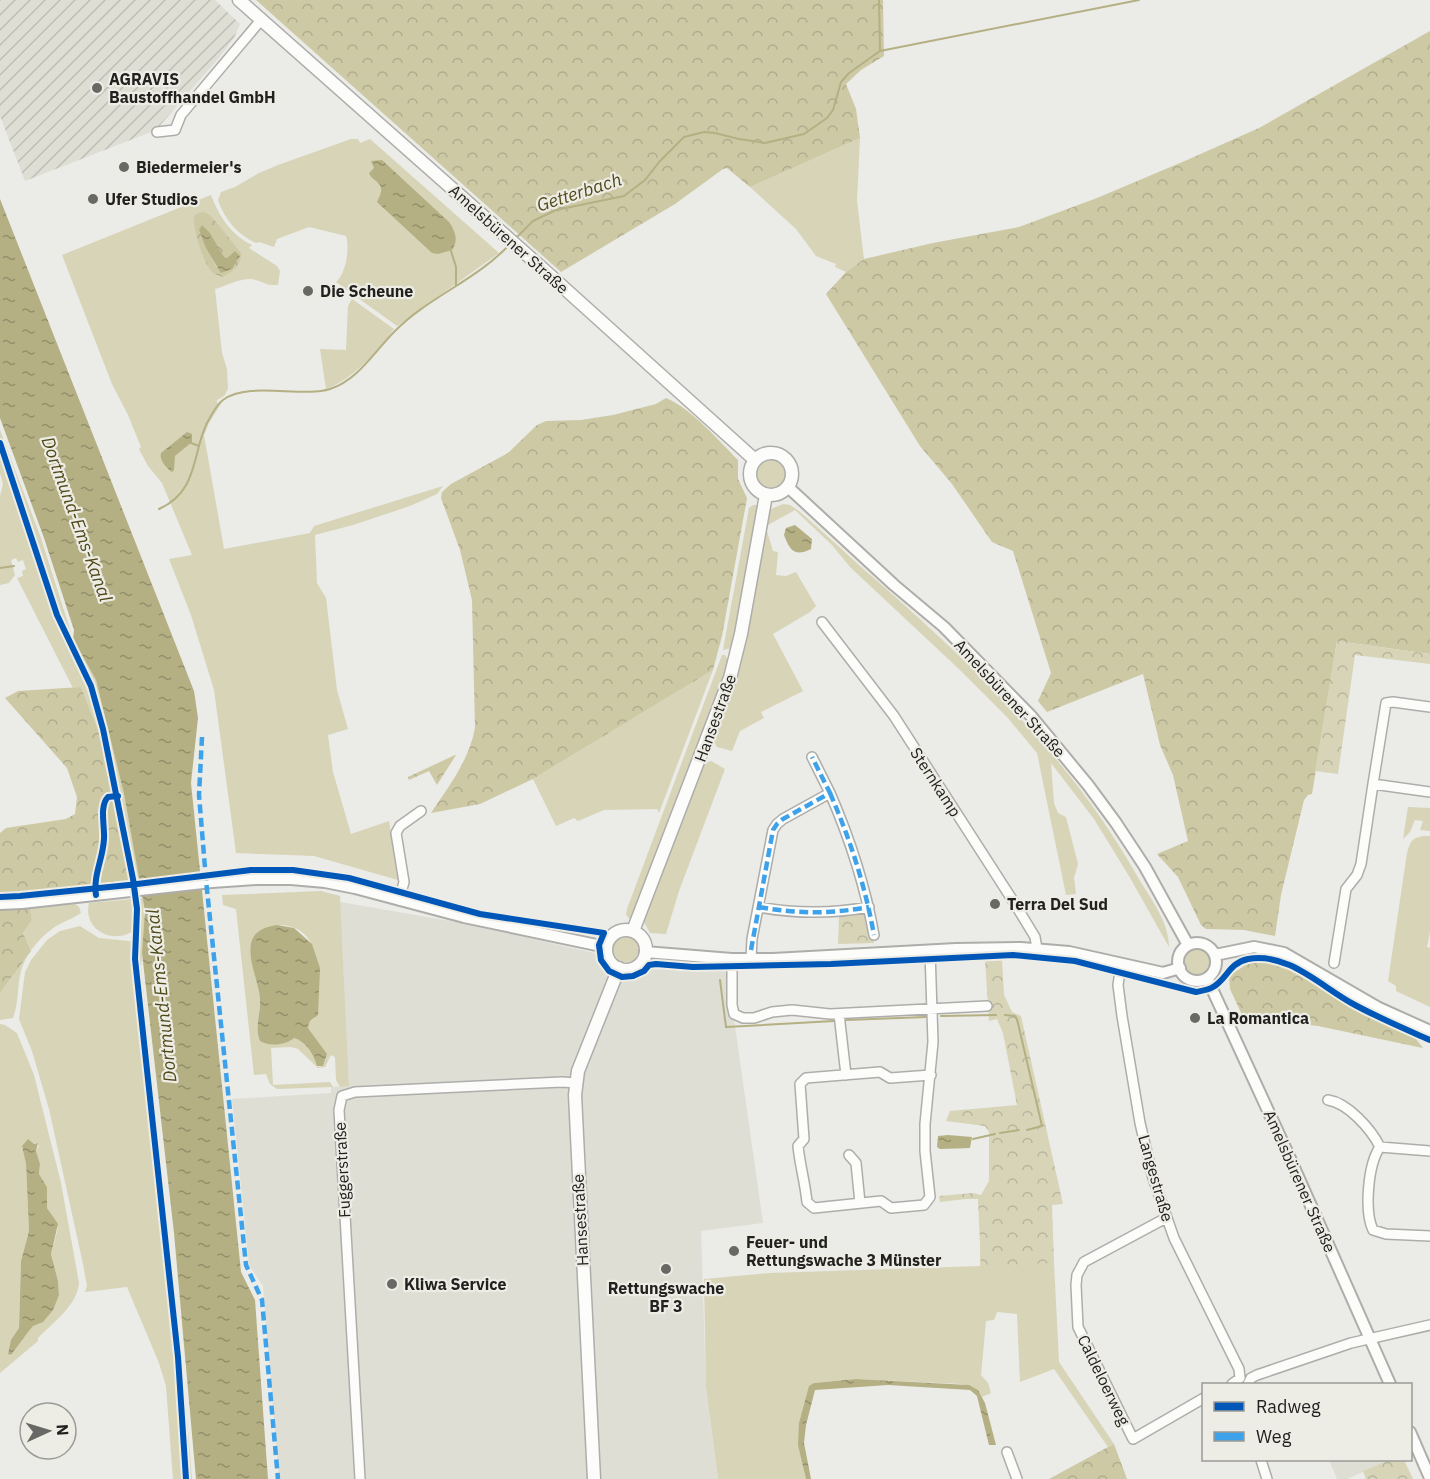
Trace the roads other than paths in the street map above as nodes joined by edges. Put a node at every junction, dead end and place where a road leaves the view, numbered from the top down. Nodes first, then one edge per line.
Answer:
1 (239, 0) edge
2 (261, 20) junction
3 (157, 132) dead end
4 (755, 460) junction
5 (788, 487) junction
6 (766, 495) junction
7 (822, 622) dead end
8 (1430, 707) edge
9 (812, 757) dead end
10 (1373, 784) junction
11 (1430, 792) edge
12 (830, 793) junction
13 (421, 811) dead end
14 (399, 900) junction
15 (0, 904) edge
16 (759, 907) junction
17 (869, 908) junction
18 (633, 931) junction
19 (874, 935) dead end
20 (1188, 945) junction
21 (606, 947) junction
22 (1037, 949) junction
23 (930, 951) junction
24 (645, 952) junction
25 (1215, 956) junction
26 (751, 958) junction
27 (732, 959) junction
28 (1334, 963) dead end
29 (1121, 965) junction
30 (619, 968) junction
31 (1180, 968) junction
32 (1207, 978) junction
33 (987, 1006) dead end
34 (933, 1008) junction
35 (839, 1014) junction
36 (1430, 1031) edge
37 (846, 1075) junction
38 (931, 1075) junction
39 (576, 1083) junction
40 (1328, 1100) dead end
41 (1380, 1146) junction
42 (1430, 1151) edge
43 (849, 1155) dead end
44 (860, 1203) junction
45 (1166, 1218) junction
46 (1430, 1236) edge
47 (1430, 1325) edge
48 (1371, 1339) junction
49 (1245, 1382) edge
50 (1390, 1383) edge
51 (1202, 1399) edge
52 (1412, 1437) edge
53 (1007, 1452) dead end
54 (1261, 1461) edge
55 (1430, 1478) edge
56 (360, 1479) edge
57 (594, 1479) edge
58 (1017, 1479) edge
59 (1267, 1479) edge

1 - 2 main road, Amelsbürener Straße
2 - 3 street
2 - 4 main road, Amelsbürener Straße
4 - 5 main road
4 - 6 main road
5 - 6 main road
5 - 20 street, Amelsbürener Straße
6 - 18 main road, Hansestraße
7 - 22 street, Sternkamp
8 - 10 street
9 - 12 street
10 - 11 street
10 - 28 street
12 - 16 street
12 - 17 street
13 - 14 street
14 - 15 street
14 - 21 street
16 - 17 street
16 - 26 street
17 - 19 street
18 - 21 main road
18 - 24 main road
20 - 25 street
20 - 31 street
21 - 30 main road
22 - 23 street
22 - 29 street
23 - 26 street
23 - 34 street
24 - 27 street
24 - 30 main road
25 - 32 street
25 - 36 street
26 - 27 street
27 - 35 street
29 - 31 street
29 - 45 street, Langestraße
30 - 39 main road, Hansestraße
31 - 32 street
32 - 48 street, Amelsbürener Straße
33 - 34 street
34 - 35 street
34 - 38 street
35 - 37 street
37 - 38 street
37 - 44 street
38 - 44 street
39 - 56 street, Fuggerstraße
39 - 57 main road, Hansestraße
40 - 41 street
41 - 42 street
41 - 46 street
43 - 44 street
45 - 49 street, Langestraße
45 - 51 street, Caldeloerweg
47 - 48 street
48 - 49 street
48 - 50 street, Amelsbürener Straße
52 - 55 street
53 - 58 street
54 - 59 street

